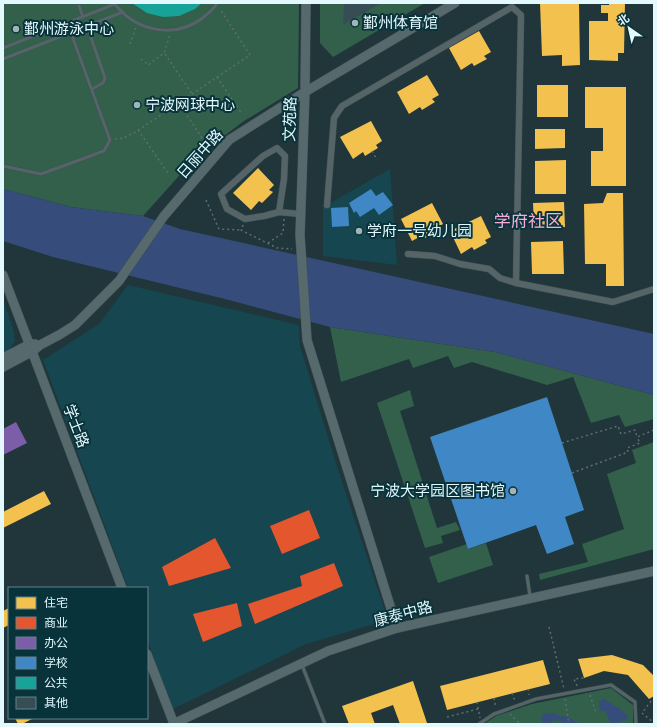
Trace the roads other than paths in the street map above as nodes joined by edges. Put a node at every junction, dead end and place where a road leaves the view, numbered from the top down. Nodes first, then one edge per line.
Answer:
1 (306, 3) edge
2 (456, 3) edge
3 (115, 4) edge
4 (217, 4) edge
5 (79, 6) dead end
6 (123, 12) junction
7 (83, 17) junction
8 (87, 26) junction
9 (71, 32) junction
10 (3, 48) edge
11 (3, 59) edge
12 (92, 89) junction
13 (305, 92) junction
14 (3, 166) edge
15 (327, 205) dead end
16 (282, 213) junction
17 (300, 214) junction
18 (408, 254) dead end
19 (3, 275) edge
20 (516, 283) junction
21 (654, 289) edge
22 (31, 348) junction
23 (3, 358) edge
24 (3, 367) edge
25 (654, 571) edge
26 (527, 576) dead end
27 (122, 587) edge
28 (530, 598) junction
29 (397, 628) junction
30 (148, 657) edge
31 (301, 664) junction
32 (173, 724) edge
33 (325, 724) edge
34 (480, 724) edge
35 (636, 724) edge

1 - 13 street, 文苑路
2 - 13 street, 日丽中路
3 - 6 lane
3 - 7 lane
4 - 6 lane
5 - 7 lane
6 - 8 lane
7 - 10 lane
8 - 9 lane
8 - 12 lane
9 - 11 lane
9 - 12 lane
12 - 14 lane
13 - 17 street, 文苑路
13 - 22 street, 日丽中路
15 - 20 street
16 - 16 street
16 - 17 street
17 - 29 street, 文苑路
18 - 20 street
19 - 22 street, 学士路
20 - 21 street
22 - 23 street
22 - 24 street, 日丽中路
22 - 27 street, 学士路
25 - 28 street, 康泰中路
26 - 28 lane
28 - 29 street, 康泰中路
29 - 31 street, 康泰中路
30 - 32 street
31 - 32 street, 康泰中路
31 - 33 lane
34 - 35 lane

